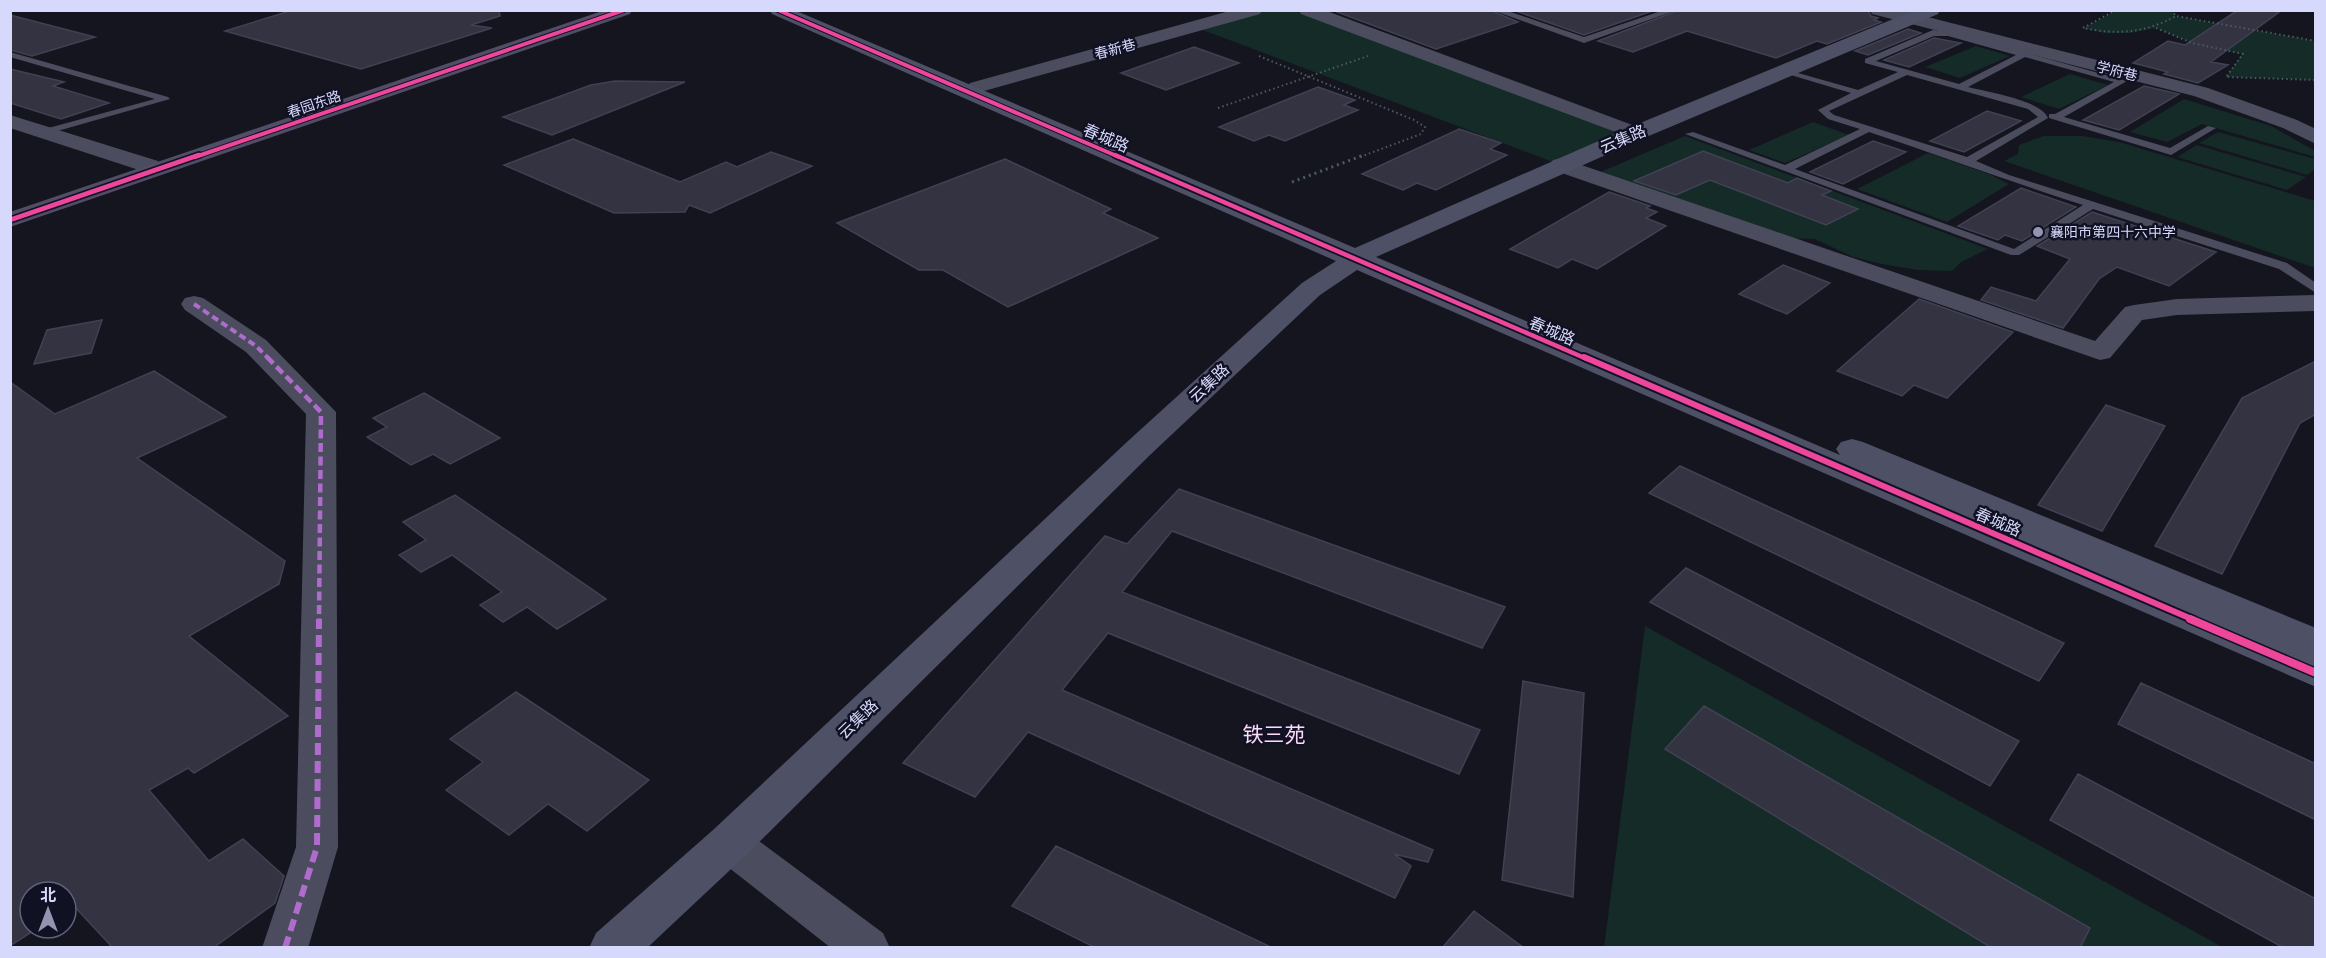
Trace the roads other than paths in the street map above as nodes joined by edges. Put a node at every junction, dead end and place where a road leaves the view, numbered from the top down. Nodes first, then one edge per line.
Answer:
1 (601, 10) edge
2 (624, 10) edge
3 (778, 10) edge
4 (810, 10) edge
5 (1254, 10) edge
6 (1307, 10) edge
7 (1496, 10) edge
8 (1673, 10) edge
9 (1878, 10) edge
10 (1932, 10) edge
11 (1913, 19) junction
12 (10, 54) edge
13 (2023, 55) junction
14 (1787, 71) junction
15 (1906, 72) junction
16 (977, 87) junction
17 (1960, 87) junction
18 (1859, 93) junction
19 (2041, 113) junction
20 (2056, 117) junction
21 (10, 121) edge
22 (2211, 128) dead end
23 (1868, 129) junction
24 (44, 132) junction
25 (1636, 133) junction
26 (1690, 134) dead end
27 (2316, 138) edge
28 (1968, 161) junction
29 (1562, 165) junction
30 (150, 166) junction
31 (1786, 169) junction
32 (2091, 204) junction
33 (10, 211) edge
34 (10, 220) edge
35 (1362, 254) junction
36 (2316, 289) edge
37 (2316, 303) edge
38 (194, 304) dead end
39 (2316, 643) edge
40 (2316, 673) edge
41 (729, 843) junction
42 (285, 948) edge
43 (613, 948) edge
44 (867, 948) edge

1 - 30 main road, 春园东路
2 - 34 main road, 春园东路
3 - 35 street, 春城路
4 - 16 street, 春城路
5 - 16 street, 春新巷
6 - 25 street
7 - 8 lane
9 - 11 street, 学府巷
10 - 11 street, 云集路
11 - 14 street, 云集路
11 - 27 street, 学府巷
12 - 24 lane
13 - 15 lane
13 - 17 lane
13 - 20 lane
14 - 18 lane
14 - 25 street, 云集路
15 - 17 lane
15 - 18 lane
16 - 35 street, 春城路
17 - 19 lane
18 - 23 lane
19 - 20 lane
19 - 28 lane
20 - 22 lane
21 - 24 street
23 - 28 lane
23 - 31 lane
24 - 30 street
25 - 29 street, 云集路
26 - 31 lane
28 - 32 lane
29 - 35 street, 云集路
29 - 37 street
30 - 33 main road, 春园东路
31 - 32 lane
32 - 36 lane
35 - 39 street, 春城路
35 - 40 street, 春城路
35 - 41 street, 云集路
38 - 42 street
41 - 43 street, 云集路
41 - 44 street

